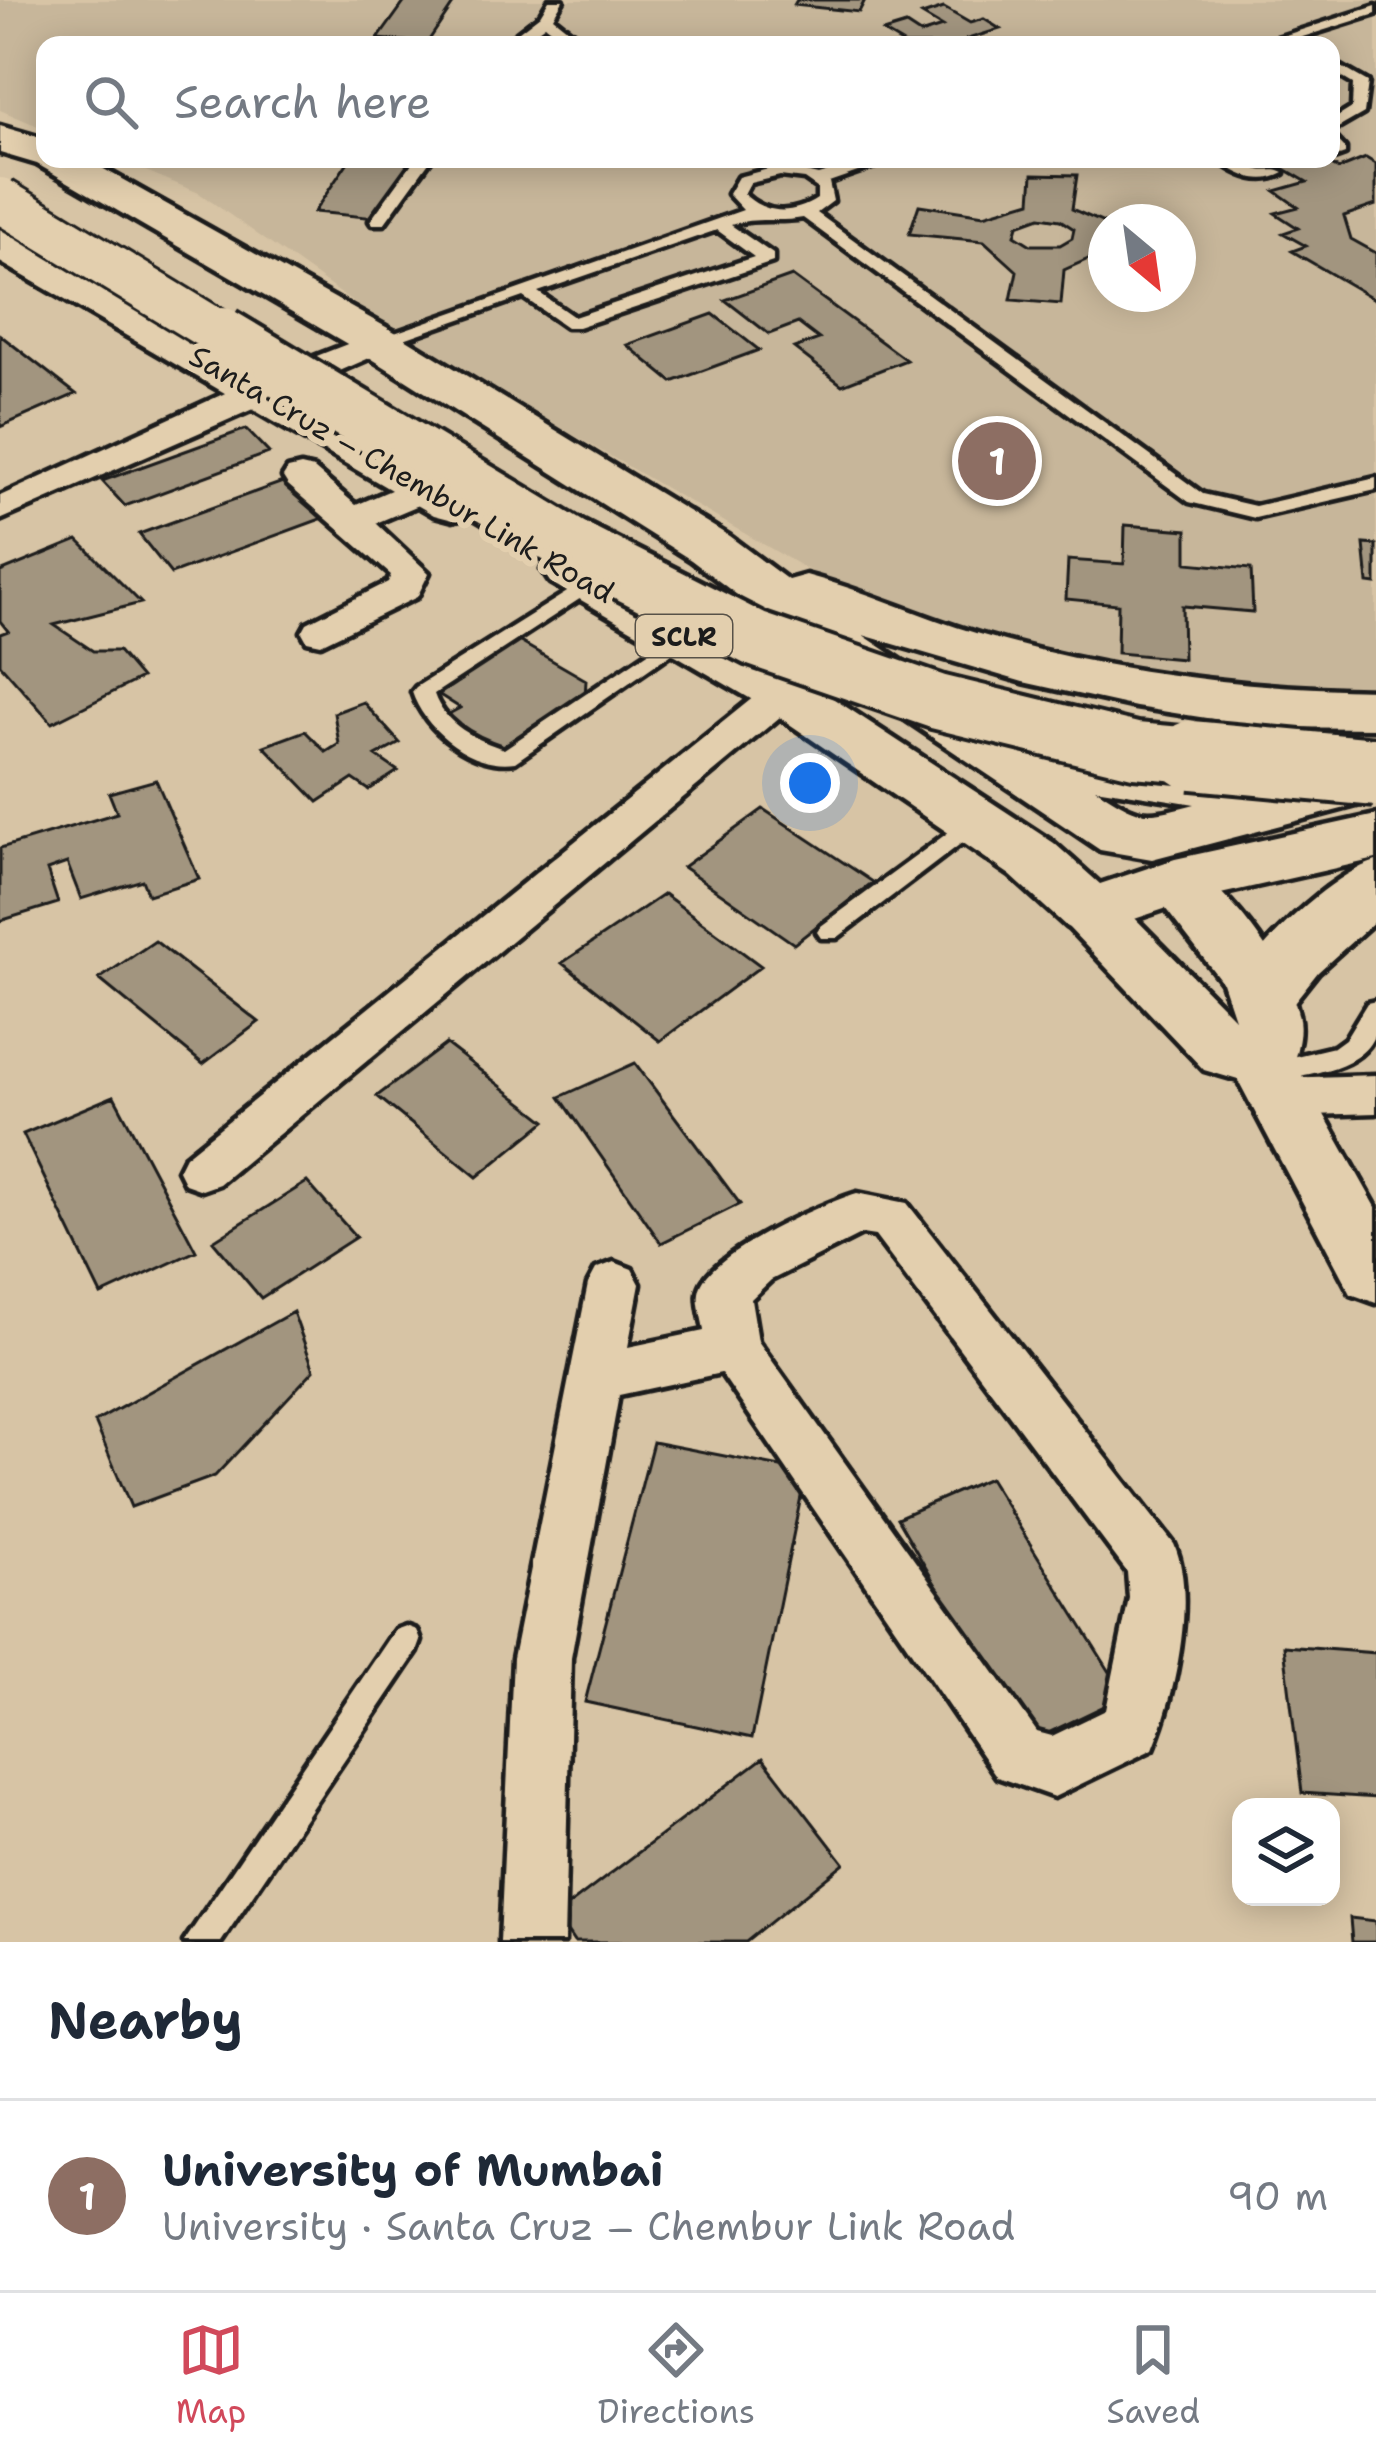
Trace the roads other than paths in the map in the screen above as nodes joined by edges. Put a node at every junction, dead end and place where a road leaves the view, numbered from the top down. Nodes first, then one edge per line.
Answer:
1 (556, 0) edge
2 (1376, 10) edge
3 (545, 18) junction
4 (520, 36) edge
5 (569, 36) edge
6 (1304, 36) edge
7 (1376, 68) edge
8 (1365, 82) edge
9 (1340, 122) edge
10 (0, 140) edge
11 (36, 150) edge
12 (72, 168) edge
13 (416, 168) edge
14 (745, 168) edge
15 (857, 168) edge
16 (1241, 168) edge
17 (0, 169) edge
18 (1276, 173) dead end
19 (754, 175) junction
20 (818, 180) junction
21 (0, 200) edge
22 (755, 211) junction
23 (806, 212) junction
24 (378, 221) dead end
25 (719, 224) junction
26 (0, 243) edge
27 (526, 292) junction
28 (378, 342) junction
29 (257, 392) junction
30 (301, 477) dead end
31 (1376, 484) edge
32 (427, 488) junction
33 (0, 509) edge
34 (352, 520) junction
35 (710, 548) junction
36 (591, 583) junction
37 (321, 632) dead end
38 (686, 637) junction
39 (885, 679) junction
40 (784, 693) junction
41 (1376, 709) edge
42 (1376, 732) edge
43 (1376, 774) edge
44 (976, 820) junction
45 (1122, 835) junction
46 (1032, 859) junction
47 (1373, 879) edge
48 (1175, 882) junction
49 (1090, 911) junction
50 (829, 932) dead end
51 (1263, 993) junction
52 (1376, 1010) edge
53 (1270, 1077) junction
54 (1376, 1094) edge
55 (202, 1170) dead end
56 (1376, 1273) edge
57 (614, 1284) dead end
58 (734, 1348) junction
59 (595, 1377) junction
60 (406, 1641) dead end
61 (201, 1942) edge
62 (532, 1942) edge

1 - 3 lane
2 - 6 lane
3 - 4 lane
3 - 5 lane
7 - 8 lane
8 - 9 lane
10 - 11 highway
12 - 28 highway, SCLR
13 - 24 lane
14 - 19 lane
15 - 20 lane
16 - 18 lane
17 - 42 highway
19 - 20 lane
19 - 22 lane
20 - 23 lane
21 - 43 highway, bridge
22 - 23 lane
22 - 25 lane
23 - 31 lane
25 - 27 lane
25 - 27 lane
26 - 29 highway, Santa Cruz – Chembur Link Road / SCLR
27 - 28 lane
28 - 29 street
28 - 35 highway, SCLR
29 - 32 highway, Santa Cruz – Chembur Link Road / SCLR
29 - 33 street
30 - 34 street
32 - 34 street
32 - 36 highway, Santa Cruz – Chembur Link Road / SCLR
34 - 37 street
35 - 39 highway, SCLR
35 - 41 highway
36 - 38 highway, Santa Cruz – Chembur Link Road / SCLR
36 - 38 lane
38 - 40 highway, Santa Cruz – Chembur Link Road / SCLR
39 - 43 highway
39 - 45 highway, SCLR
40 - 44 highway, Santa Cruz – Chembur Link Road / SCLR
40 - 55 street
43 - 45 highway
44 - 46 highway, Santa Cruz – Chembur Link Road / SCLR
44 - 50 lane
45 - 46 highway
45 - 48 highway
46 - 49 highway, Santa Cruz – Chembur Link Road / SCLR
47 - 48 highway
47 - 51 highway
48 - 49 highway
48 - 51 main road
49 - 53 main road
51 - 53 main road
52 - 53 lane
53 - 54 street
53 - 56 main road
57 - 59 street
58 - 58 street
58 - 59 street
59 - 62 street
60 - 61 lane

